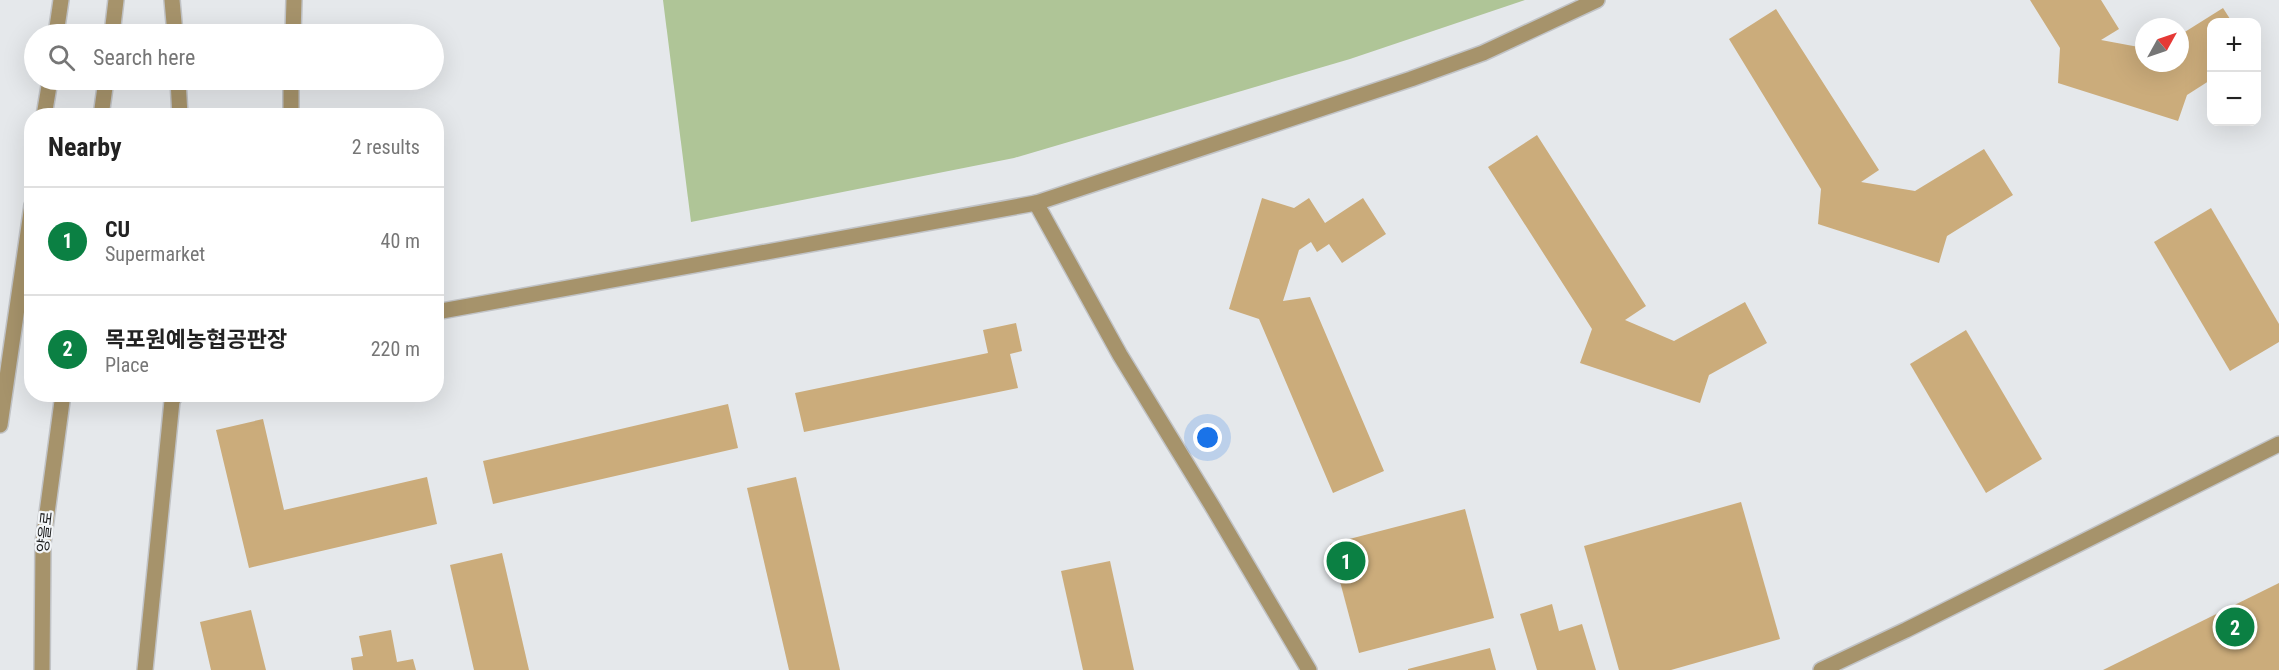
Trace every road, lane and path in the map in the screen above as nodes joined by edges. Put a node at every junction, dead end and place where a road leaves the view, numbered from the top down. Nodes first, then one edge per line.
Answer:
1 (61, 0) edge
2 (116, 0) edge
3 (172, 0) edge
4 (294, 0) edge
5 (1598, 0) edge
6 (57, 24) edge
7 (113, 24) edge
8 (174, 24) edge
9 (293, 24) edge
10 (48, 90) edge
11 (105, 90) edge
12 (179, 90) edge
13 (291, 90) edge
14 (45, 108) edge
15 (102, 108) edge
16 (180, 108) edge
17 (291, 108) edge
18 (1036, 203) junction
19 (24, 260) edge
20 (444, 311) edge
21 (62, 402) edge
22 (172, 402) edge
23 (0, 425) edge
24 (2279, 444) edge
25 (42, 670) edge
26 (146, 670) edge
27 (1309, 670) edge
28 (1821, 670) edge

1 - 6 street
2 - 7 street
3 - 8 street
4 - 9 street
5 - 18 street
10 - 14 street
11 - 15 street
12 - 16 street
13 - 17 street
18 - 20 street
18 - 27 street
19 - 23 street
21 - 25 street, 양을로
22 - 26 street
24 - 28 street

